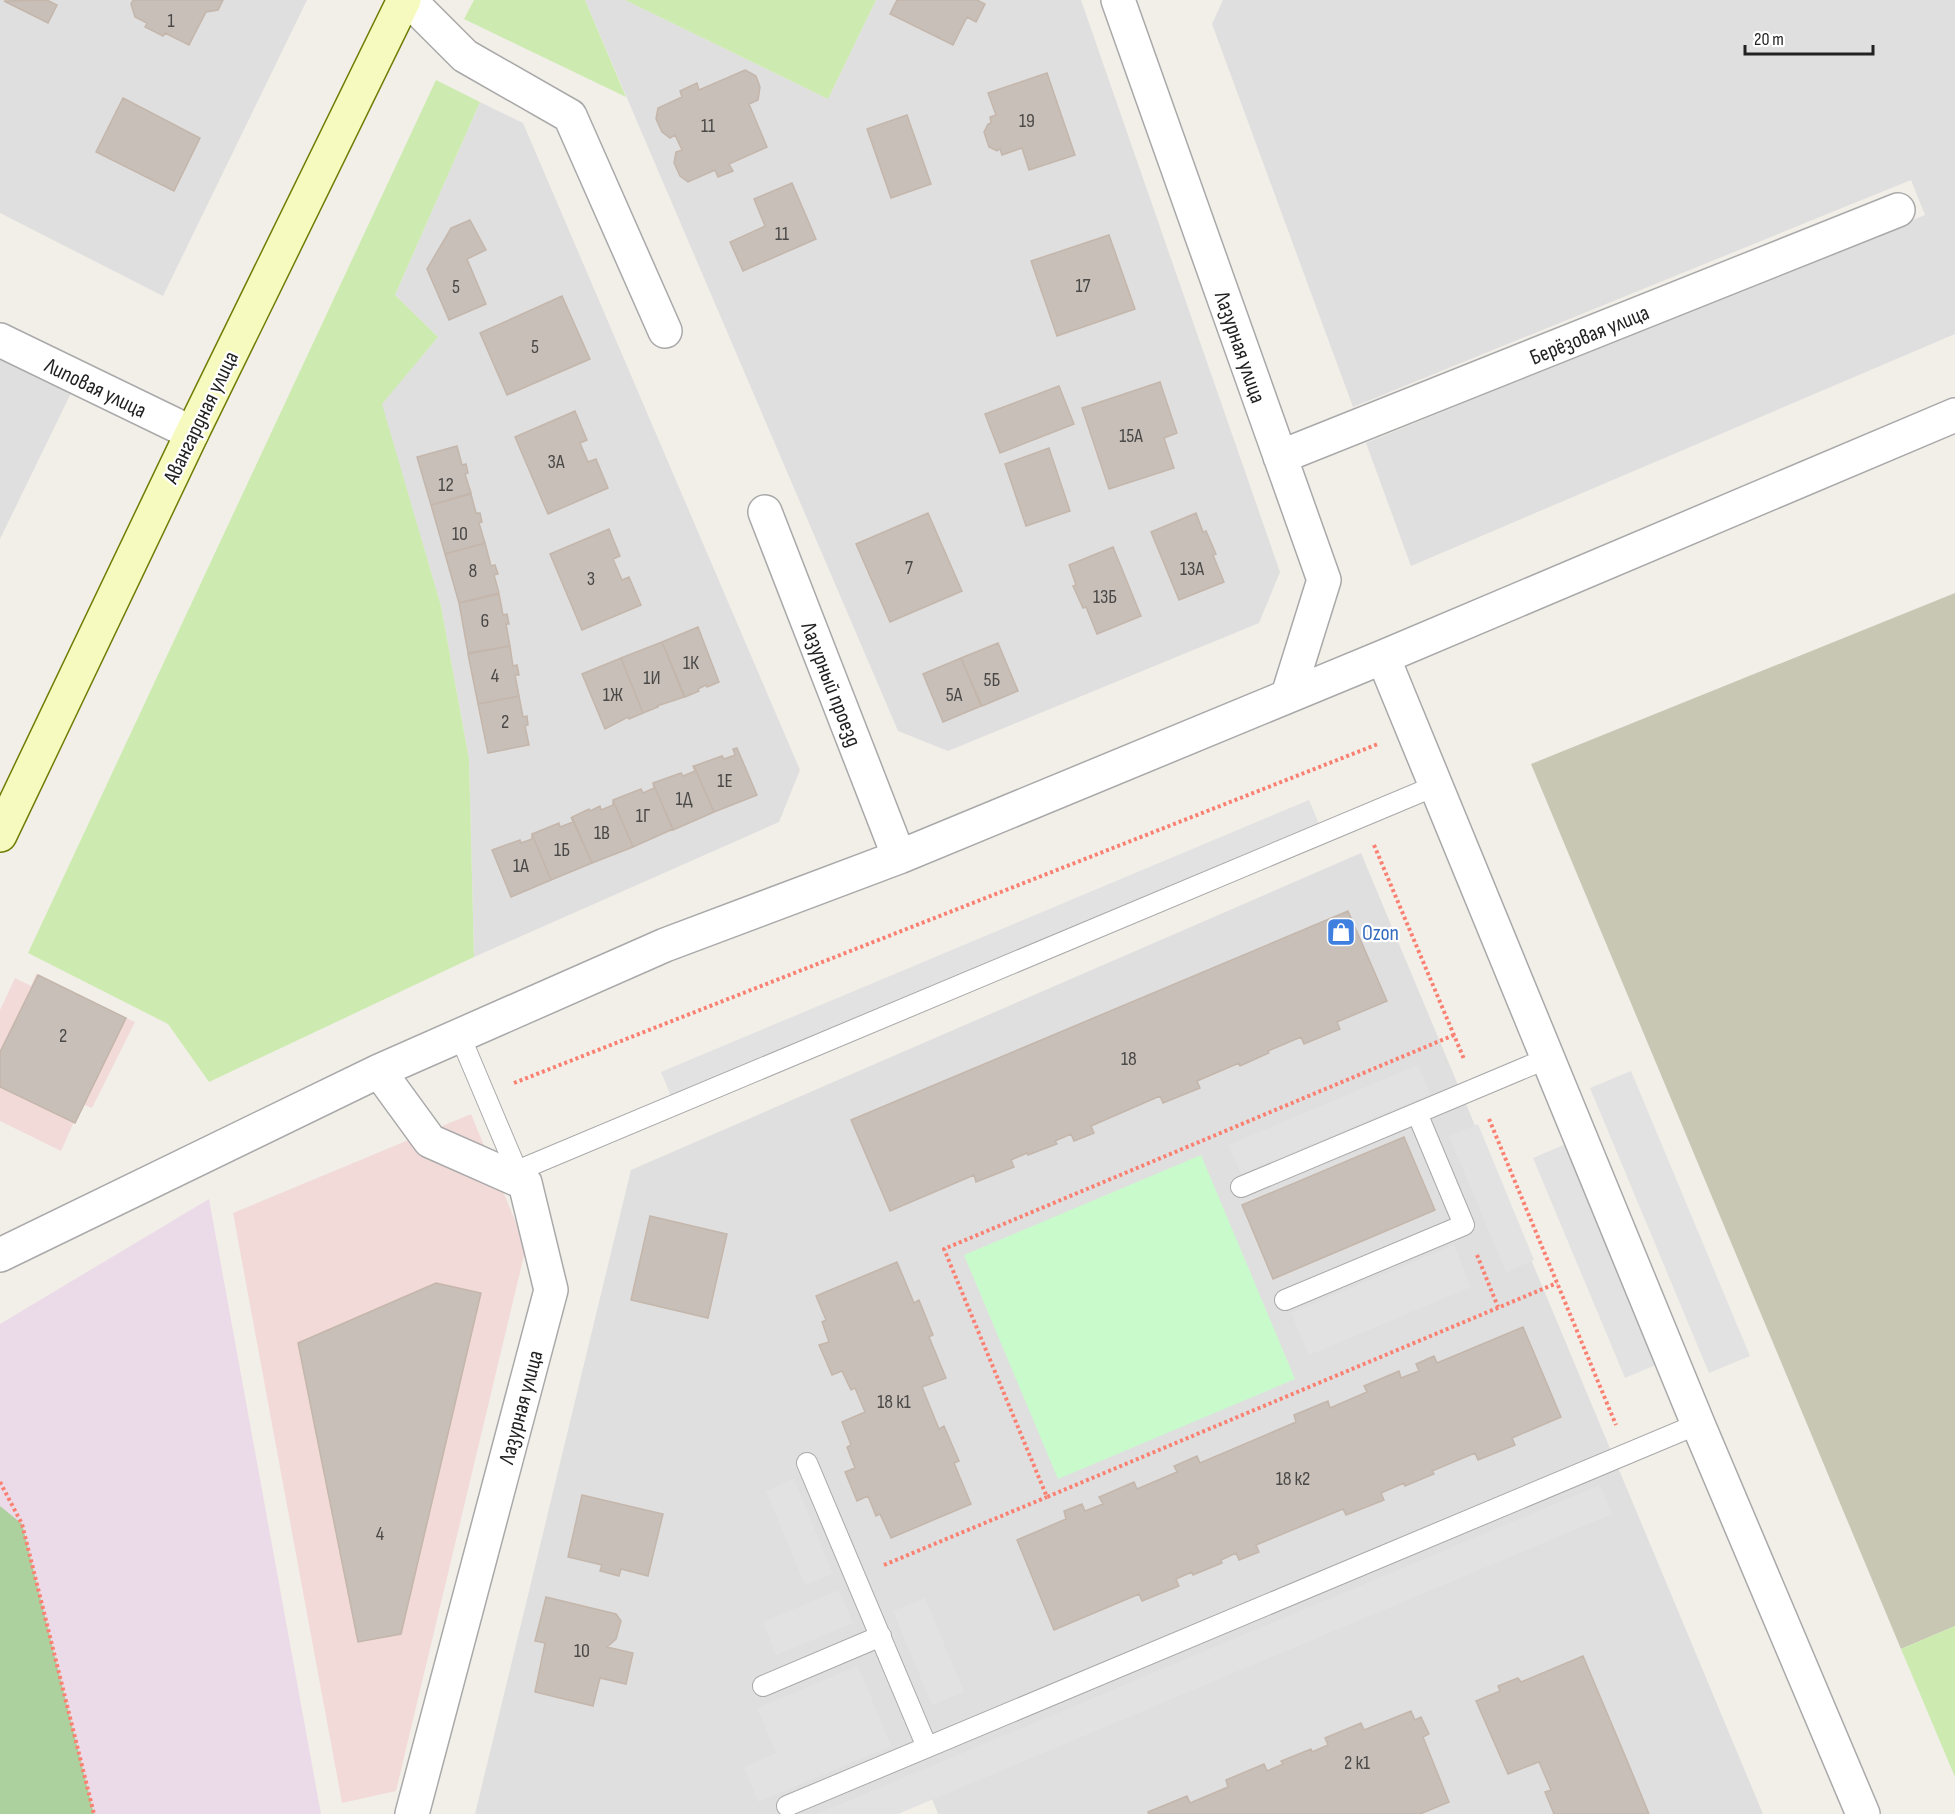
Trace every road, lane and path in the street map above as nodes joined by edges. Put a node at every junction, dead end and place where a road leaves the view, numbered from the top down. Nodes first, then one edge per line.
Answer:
1 (404, 0) edge
2 (409, 0) edge
3 (1118, 0) edge
4 (1898, 210) dead end
5 (665, 331) dead end
6 (0, 340) edge
7 (1955, 415) edge
8 (192, 433) junction
9 (1280, 458) junction
10 (765, 512) dead end
11 (1383, 657) junction
12 (1288, 695) junction
13 (1413, 731) junction
14 (1435, 786) junction
15 (1362, 816) junction
16 (0, 835) edge
17 (899, 857) junction
18 (1454, 1035) junction
19 (460, 1036) junction
20 (1548, 1058) junction
21 (379, 1071) junction
22 (1476, 1088) junction
23 (484, 1095) junction
24 (1417, 1113) junction
25 (1241, 1187) dead end
26 (1464, 1225) junction
27 (0, 1255) edge
28 (1557, 1283) junction
29 (1285, 1300) dead end
30 (1498, 1307) junction
31 (1698, 1424) junction
32 (1628, 1453) junction
33 (807, 1463) dead end
34 (0, 1482) edge
35 (1047, 1497) junction
36 (856, 1577) junction
37 (881, 1636) junction
38 (763, 1686) dead end
39 (927, 1747) junction
40 (787, 1806) dead end
41 (94, 1814) edge
42 (412, 1814) edge
43 (1863, 1814) edge

1 - 8 main road, Авангардная улица
2 - 5 street
3 - 9 street, Лазурная улица
4 - 9 street, Берёзовая улица
6 - 8 street, Липовая улица
7 - 11 street
8 - 16 main road, Авангардная улица
9 - 12 street, Лазурная улица
10 - 17 street, Лазурный проезд
11 - 12 street
11 - 13 street
12 - 17 street
13 - 14 street
13 - 23 path
14 - 15 lane
14 - 20 street
15 - 18 path
15 - 23 lane
17 - 19 street
18 - 22 path
18 - 35 path
19 - 21 street
19 - 23 lane
20 - 22 lane
20 - 31 street
21 - 27 street
21 - 42 street, Лазурная улица
22 - 24 lane
22 - 28 path
24 - 25 lane
24 - 26 lane
26 - 29 lane
26 - 30 path
28 - 30 path
28 - 32 path
30 - 35 path
31 - 32 lane
31 - 43 street
32 - 39 lane
33 - 36 lane
34 - 41 path
35 - 36 path
36 - 37 lane
37 - 38 lane
37 - 39 lane
39 - 40 lane

